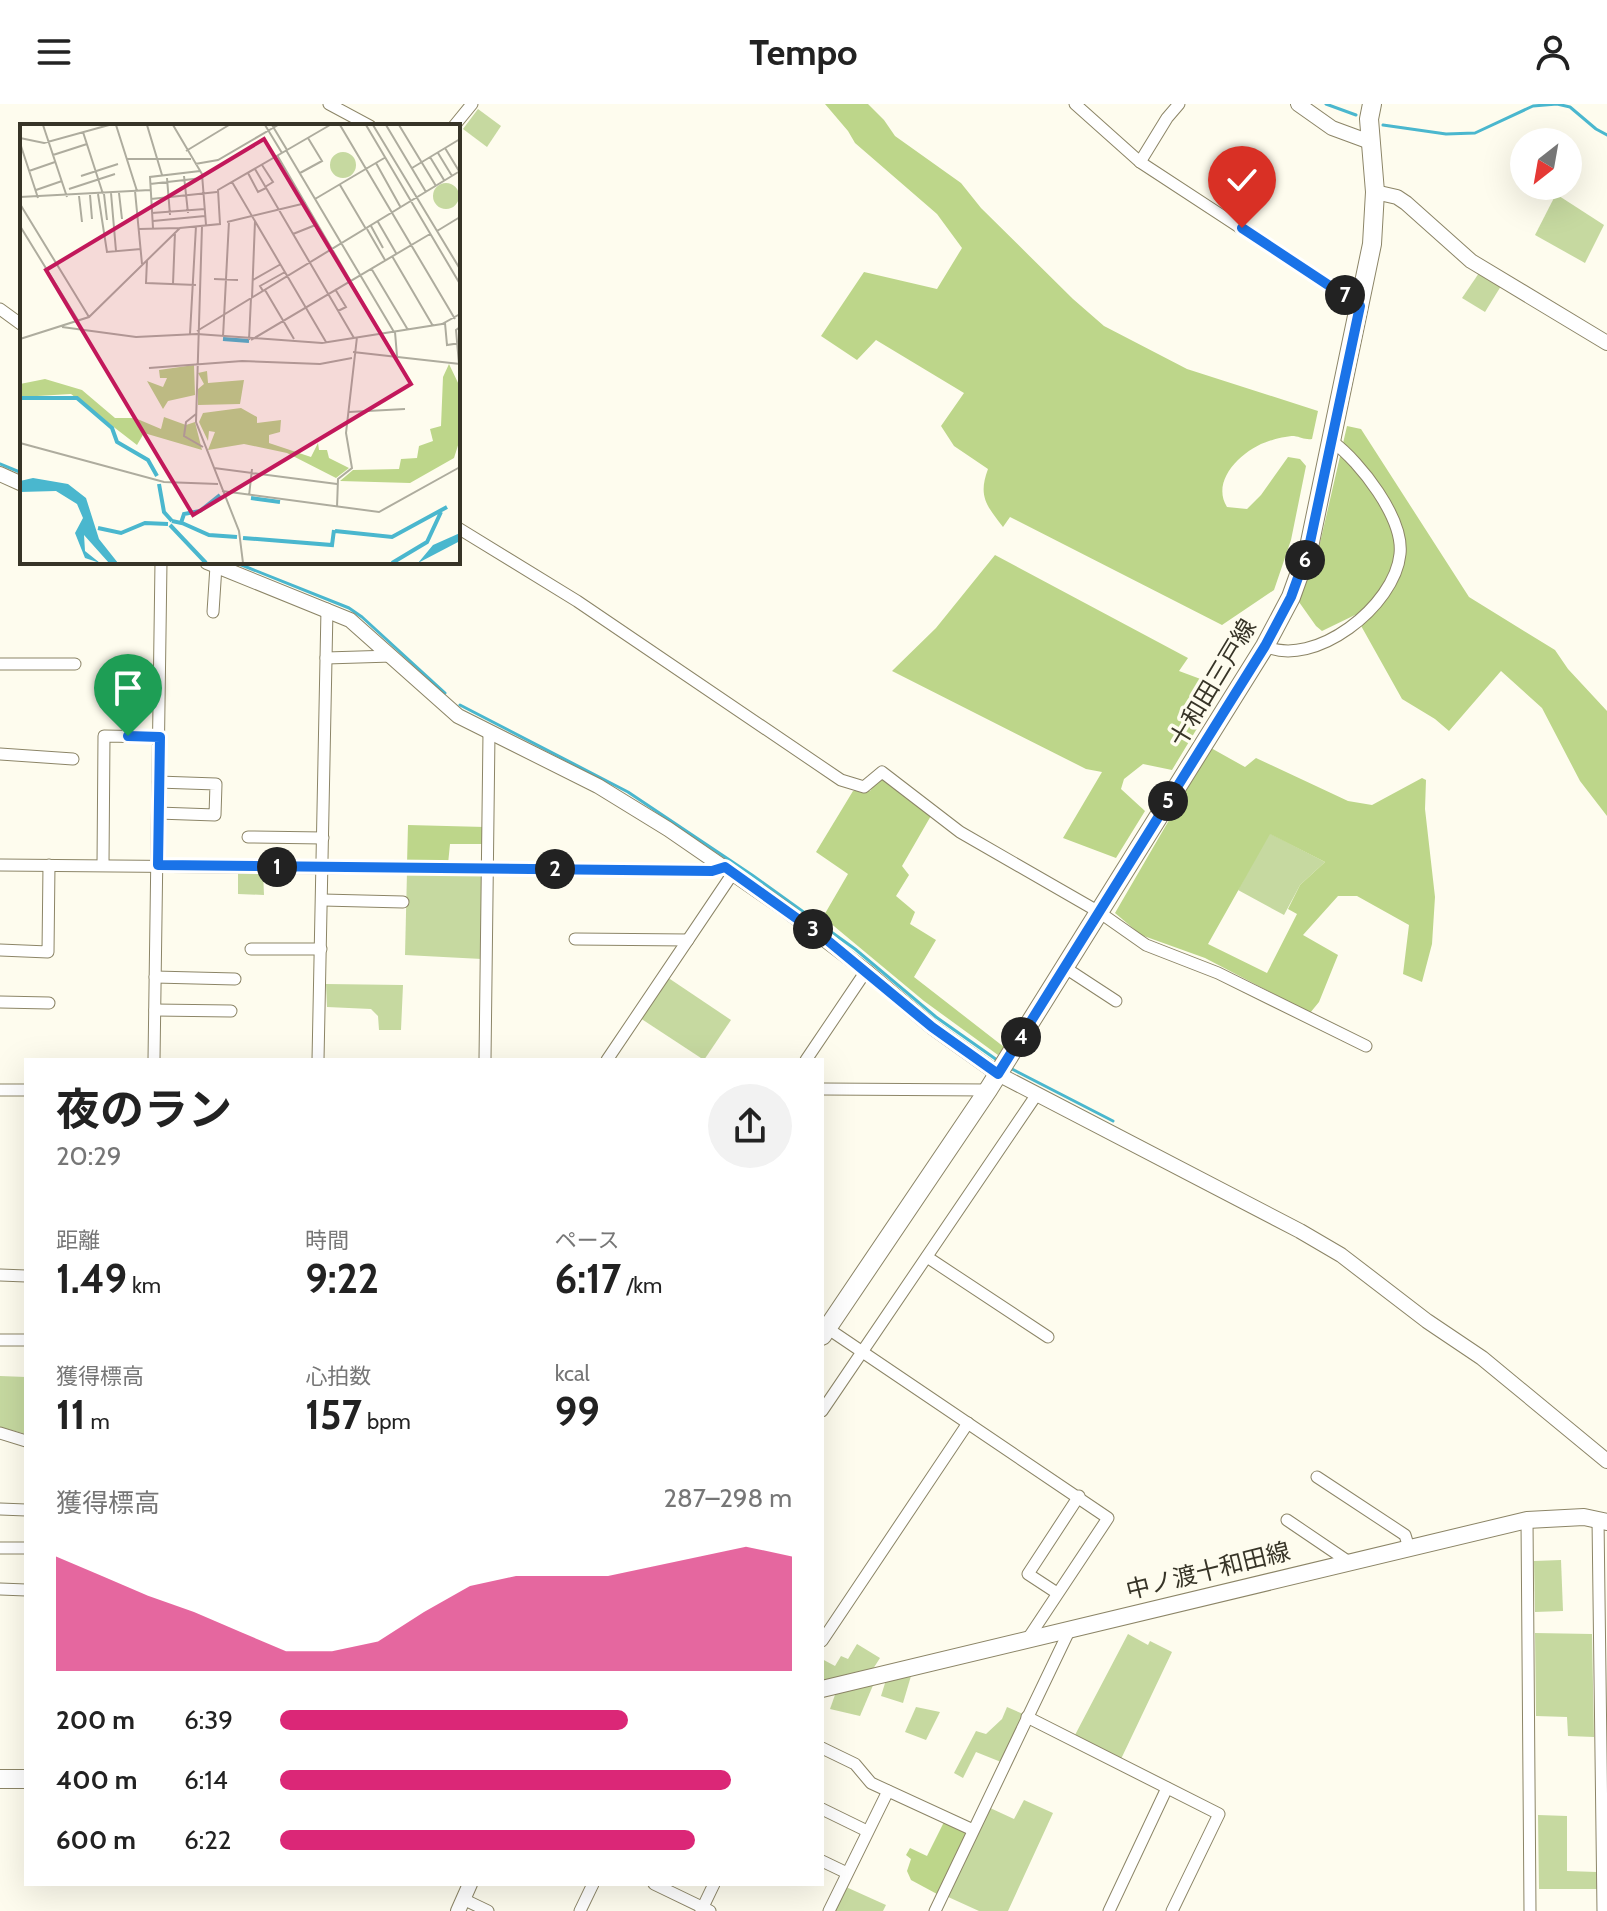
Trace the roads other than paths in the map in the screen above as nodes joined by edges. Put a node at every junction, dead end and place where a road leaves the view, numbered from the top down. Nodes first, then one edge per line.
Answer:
1 (329, 104) edge
2 (472, 104) edge
3 (1075, 104) edge
4 (1179, 104) edge
5 (1298, 104) edge
6 (1372, 104) edge
7 (366, 124) edge
8 (456, 124) edge
9 (1370, 142) junction
10 (1140, 162) junction
11 (1375, 192) junction
12 (1360, 306) junction
13 (0, 309) edge
14 (20, 324) edge
15 (1607, 343) edge
16 (1333, 442) junction
17 (0, 474) edge
18 (20, 483) edge
19 (460, 529) edge
20 (161, 564) edge
21 (211, 564) edge
22 (327, 609) junction
23 (213, 612) dead end
24 (1265, 646) junction
25 (392, 656) junction
26 (326, 658) junction
27 (0, 664) edge
28 (75, 664) dead end
29 (489, 733) junction
30 (160, 737) junction
31 (0, 754) edge
32 (73, 759) dead end
33 (158, 782) junction
34 (158, 813) junction
35 (248, 837) dead end
36 (323, 838) junction
37 (0, 865) edge
38 (49, 865) junction
39 (103, 865) junction
40 (158, 865) junction
41 (323, 867) junction
42 (487, 868) junction
43 (729, 870) junction
44 (323, 900) junction
45 (403, 902) dead end
46 (1099, 912) junction
47 (575, 939) dead end
48 (688, 940) junction
49 (251, 949) dead end
50 (321, 949) junction
51 (0, 950) edge
52 (1064, 967) junction
53 (866, 971) junction
54 (155, 977) junction
55 (235, 979) dead end
56 (1116, 1001) dead end
57 (0, 1002) edge
58 (49, 1003) dead end
59 (155, 1010) junction
60 (231, 1011) dead end
61 (1366, 1046) dead end
62 (154, 1058) edge
63 (318, 1058) edge
64 (485, 1058) edge
65 (608, 1058) edge
66 (807, 1058) edge
67 (993, 1082) junction
68 (824, 1089) edge
69 (0, 1090) edge
70 (24, 1090) edge
71 (1037, 1094) junction
72 (927, 1257) junction
73 (0, 1275) edge
74 (24, 1276) edge
75 (825, 1332) edge
76 (1048, 1337) dead end
77 (0, 1340) edge
78 (24, 1340) edge
79 (862, 1352) junction
80 (824, 1408) edge
81 (968, 1423) junction
82 (0, 1433) edge
83 (24, 1440) edge
84 (1607, 1461) edge
85 (1317, 1477) dead end
86 (1079, 1496) junction
87 (0, 1509) edge
88 (24, 1510) edge
89 (1287, 1520) dead end
90 (1527, 1520) junction
91 (1602, 1520) edge
92 (0, 1548) edge
93 (24, 1548) edge
94 (1409, 1548) junction
95 (1349, 1562) junction
96 (0, 1589) edge
97 (24, 1590) edge
98 (1057, 1593) junction
99 (1070, 1629) junction
100 (824, 1638) edge
101 (1027, 1640) junction
102 (824, 1689) edge
103 (1027, 1717) junction
104 (824, 1749) edge
105 (0, 1779) edge
106 (24, 1779) edge
107 (1167, 1788) junction
108 (888, 1791) junction
109 (824, 1810) edge
110 (973, 1830) junction
111 (867, 1831) junction
112 (824, 1862) edge
113 (847, 1873) junction
114 (469, 1886) edge
115 (592, 1886) edge
116 (658, 1886) edge
117 (713, 1886) edge
118 (460, 1905) edge
119 (705, 1910) edge
120 (488, 1911) edge
121 (580, 1911) edge
122 (829, 1911) edge
123 (935, 1911) edge
124 (1109, 1911) edge
125 (1172, 1911) edge
126 (1530, 1911) edge
127 (1603, 1911) edge

1 - 7 street
2 - 8 street
3 - 10 street
4 - 10 street
5 - 9 street
6 - 9 main road, 十和田三戸線
9 - 11 main road, 十和田三戸線
10 - 12 street
11 - 12 main road, 十和田三戸線
11 - 15 street
12 - 16 main road, 十和田三戸線
13 - 14 street
16 - 24 main road, 十和田三戸線
16 - 24 street
17 - 18 street
19 - 46 street
20 - 30 street
21 - 22 street
21 - 23 street
22 - 25 street
22 - 26 street
24 - 46 main road, 十和田三戸線
25 - 26 street
25 - 29 street
26 - 36 street
27 - 28 street
29 - 42 street
29 - 43 street
30 - 33 street
30 - 39 street
31 - 32 street
33 - 34 street
33 - 34 street
34 - 40 street
35 - 36 street
36 - 41 street
37 - 38 street
38 - 39 street
38 - 51 street
39 - 40 street
40 - 41 street
40 - 54 street
41 - 42 street
41 - 44 street
42 - 43 street
42 - 64 street
43 - 48 street
43 - 53 street
44 - 45 street
44 - 50 street
46 - 52 main road, 十和田三戸線
46 - 61 street
47 - 48 street
48 - 65 street
49 - 50 street
50 - 63 street
52 - 56 street
52 - 67 main road, 十和田三戸線
53 - 66 street
53 - 67 street
54 - 55 street
54 - 59 street
57 - 58 street
59 - 60 street
59 - 62 street
67 - 68 street
67 - 71 street
67 - 75 main road, 十和田三戸線
69 - 70 street
71 - 72 street
71 - 84 street
72 - 76 street
72 - 79 street
73 - 74 street
75 - 79 street
77 - 78 street
79 - 80 street
79 - 81 street
81 - 86 street
81 - 100 street
82 - 83 street
85 - 94 street
86 - 98 street
86 - 98 street
87 - 88 street
89 - 95 street
90 - 91 main road, 中ノ渡十和田線
90 - 94 main road, 中ノ渡十和田線
90 - 126 street
91 - 127 street
92 - 93 street
94 - 95 main road, 中ノ渡十和田線
95 - 99 main road, 中ノ渡十和田線
96 - 97 street
98 - 101 street
99 - 101 main road, 中ノ渡十和田線
99 - 103 street
101 - 102 main road, 中ノ渡十和田線
103 - 107 street
103 - 110 street
104 - 108 street
105 - 106 main road
107 - 124 street
107 - 125 street
108 - 110 street
108 - 111 street
109 - 111 street
110 - 123 street
111 - 113 street
112 - 113 street
113 - 122 street
114 - 118 street
115 - 121 street
116 - 119 street
117 - 119 street
118 - 120 street

